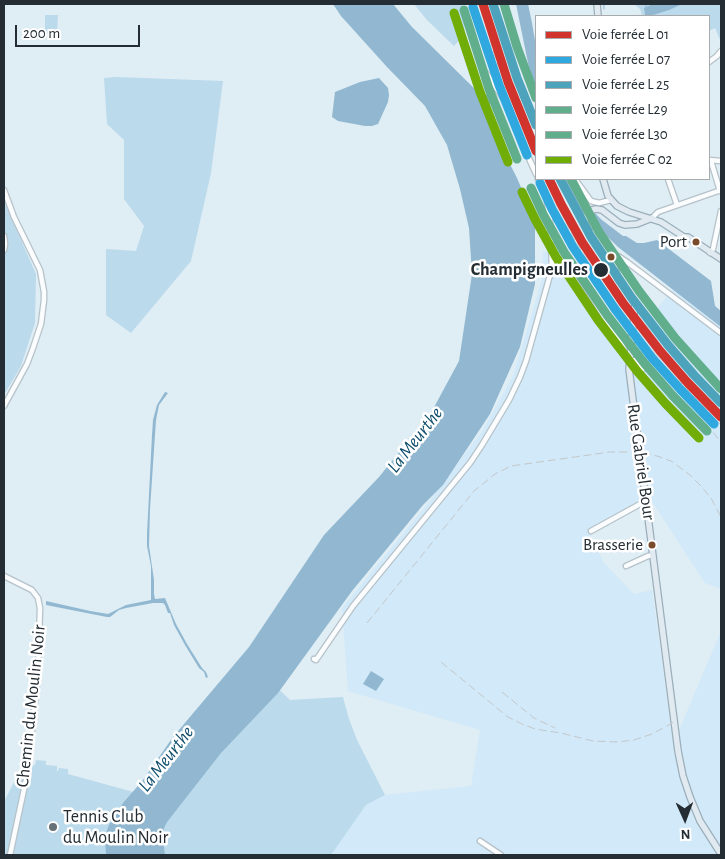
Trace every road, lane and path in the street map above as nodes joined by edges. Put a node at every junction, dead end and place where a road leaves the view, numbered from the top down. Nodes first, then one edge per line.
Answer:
1 (487, 74) dead end
2 (710, 161) edge
3 (721, 161) edge
4 (535, 172) edge
5 (538, 180) edge
6 (576, 180) edge
7 (603, 180) edge
8 (668, 180) edge
9 (4, 190) edge
10 (721, 190) edge
11 (611, 200) junction
12 (676, 205) junction
13 (721, 211) edge
14 (636, 214) junction
15 (652, 218) junction
16 (630, 225) junction
17 (4, 236) edge
18 (4, 250) edge
19 (710, 253) junction
20 (611, 256) junction
21 (553, 260) junction
22 (721, 260) edge
23 (721, 333) edge
24 (618, 338) junction
25 (631, 341) junction
26 (621, 343) junction
27 (629, 359) junction
28 (643, 369) dead end
29 (4, 406) edge
30 (647, 503) junction
31 (591, 531) dead end
32 (653, 555) junction
33 (626, 566) dead end
34 (4, 576) edge
35 (314, 659) dead end
36 (480, 841) dead end
37 (721, 854) edge
38 (10, 855) edge
39 (501, 855) edge

1 - 4 street
2 - 3 street
2 - 10 street
5 - 21 street
6 - 11 street
7 - 11 main road
8 - 12 street
9 - 29 street
10 - 12 street
11 - 14 main road
12 - 15 street
13 - 19 street
14 - 15 main road
14 - 16 main road
15 - 16 main road
15 - 19 main road
16 - 20 main road, Rue Gabriel Bour
17 - 18 street
19 - 22 main road
20 - 23 street
20 - 25 main road, Rue Gabriel Bour
21 - 24 street
21 - 35 street
24 - 25 street
24 - 26 street
25 - 26 street
25 - 27 main road, Rue Gabriel Bour
26 - 27 street
27 - 28 street
27 - 30 main road, Rue Gabriel Bour
30 - 31 street
30 - 32 main road, Rue Gabriel Bour
32 - 33 street
32 - 37 main road, Rue Gabriel Bour
34 - 38 street, Chemin du Moulin Noir
36 - 39 street

